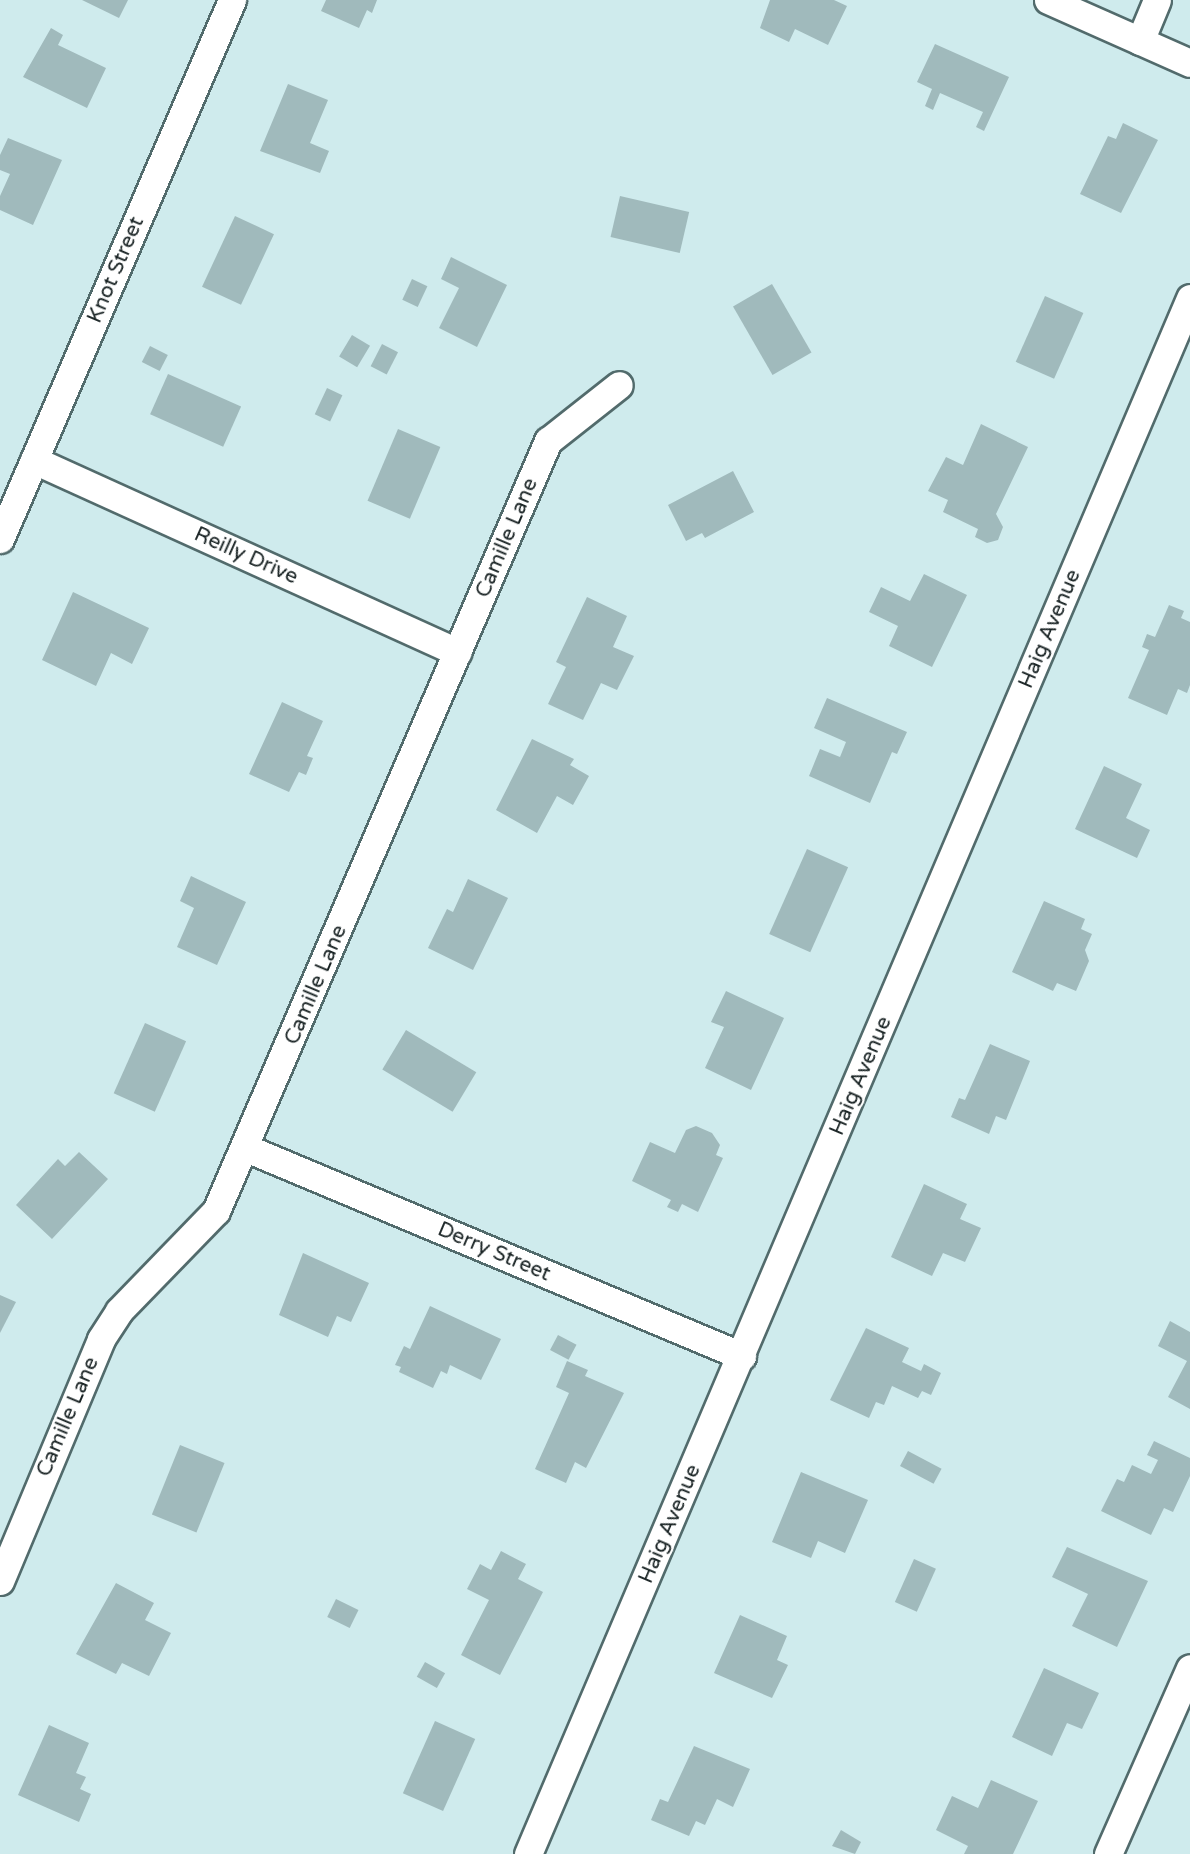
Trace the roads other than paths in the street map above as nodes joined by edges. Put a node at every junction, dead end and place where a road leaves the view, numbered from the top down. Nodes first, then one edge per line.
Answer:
1 (232, 0) edge
2 (1048, 0) edge
3 (1157, 0) edge
4 (1140, 40) junction
5 (1190, 63) edge
6 (1190, 298) edge
7 (619, 385) dead end
8 (34, 460) junction
9 (0, 539) edge
10 (458, 652) junction
11 (246, 1148) junction
12 (742, 1356) junction
13 (0, 1581) edge
14 (1190, 1668) edge
15 (528, 1854) edge
16 (1108, 1854) edge

1 - 8 street, Knot Street
2 - 4 street
3 - 4 street
4 - 5 street
6 - 12 street, Haig Avenue
7 - 10 street, Camille Lane
8 - 9 street, Knot Street
8 - 10 street, Reilly Drive
10 - 11 street, Camille Lane
11 - 12 street, Derry Street
11 - 13 street, Camille Lane
12 - 15 street, Haig Avenue
14 - 16 street

